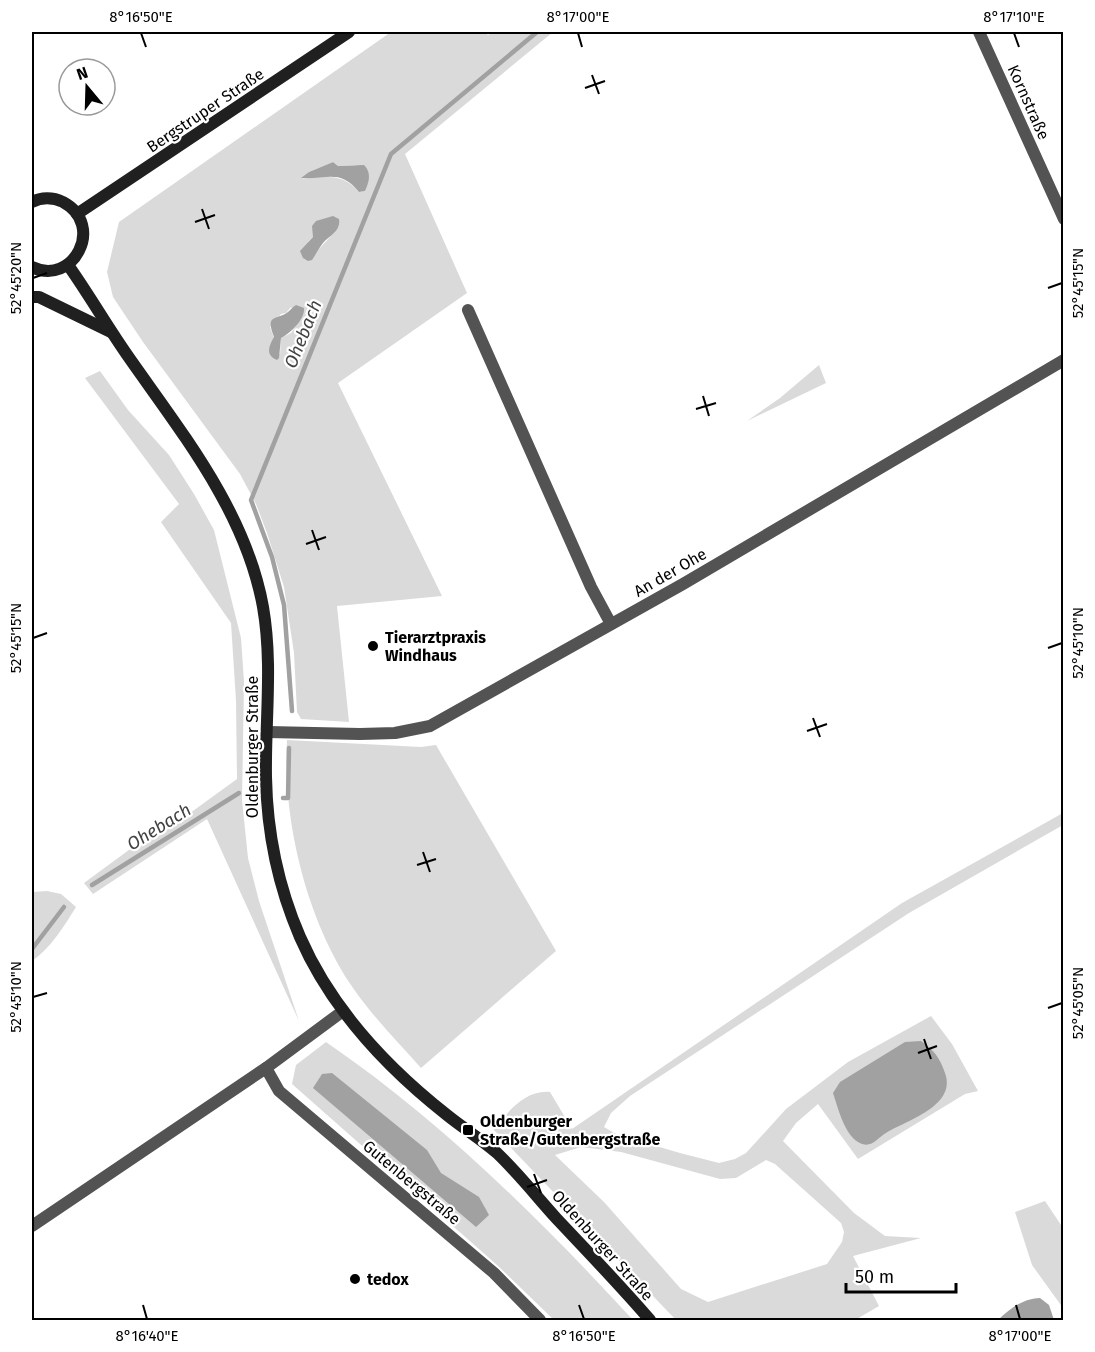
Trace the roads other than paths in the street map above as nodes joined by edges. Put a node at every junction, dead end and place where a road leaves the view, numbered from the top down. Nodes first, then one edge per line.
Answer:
1 (349, 32) edge
2 (979, 32) edge
3 (32, 202) edge
4 (77, 214) junction
5 (1064, 219) edge
6 (68, 265) junction
7 (32, 267) edge
8 (32, 297) edge
9 (468, 310) dead end
10 (111, 332) junction
11 (1064, 360) edge
12 (611, 624) junction
13 (268, 732) junction
14 (343, 1011) junction
15 (266, 1068) junction
16 (32, 1226) edge
17 (540, 1320) edge
18 (650, 1320) edge

1 - 4 main road, Bergstruper Straße
2 - 5 street, Kornstraße
3 - 4 main road
4 - 6 main road
6 - 7 main road
6 - 10 main road, Oldenburger Straße
8 - 10 main road
9 - 12 street
10 - 13 main road, Oldenburger Straße
11 - 12 street, An der Ohe
12 - 13 street, An der Ohe
13 - 14 main road, Oldenburger Straße
14 - 15 street
14 - 18 main road, Oldenburger Straße
15 - 16 street
15 - 17 street, Gutenbergstraße

